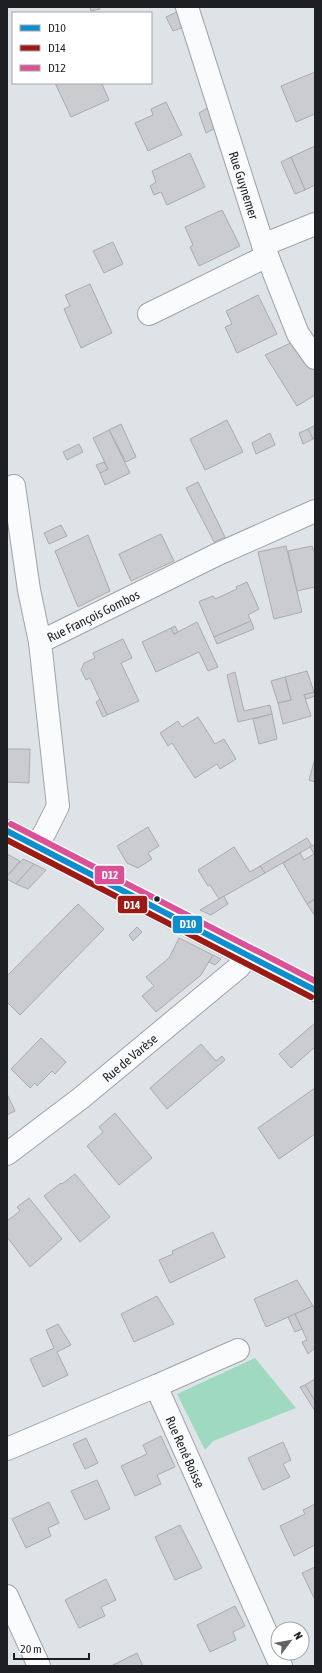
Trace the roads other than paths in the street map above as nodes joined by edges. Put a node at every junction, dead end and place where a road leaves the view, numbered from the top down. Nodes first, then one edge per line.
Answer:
1 (187, 7) edge
2 (315, 224) edge
3 (265, 251) junction
4 (149, 314) dead end
5 (315, 358) edge
6 (14, 486) dead end
7 (315, 511) edge
8 (40, 642) junction
9 (7, 831) edge
10 (36, 846) junction
11 (247, 956) junction
12 (315, 990) edge
13 (7, 1154) edge
14 (238, 1350) dead end
15 (156, 1386) junction
16 (7, 1449) edge
17 (7, 1596) edge
18 (39, 1666) edge
19 (281, 1666) edge

1 - 3 street, Rue Guynemer
2 - 3 street
3 - 4 street
3 - 5 street, Rue Guynemer
6 - 8 street
7 - 8 street, Rue François Gombos
8 - 10 street, Rue François Gombos
9 - 10 street
10 - 11 street
11 - 12 street
11 - 13 street, Rue de Varèse
14 - 15 street
15 - 16 street
15 - 19 street, Rue René Boisse
17 - 18 street

